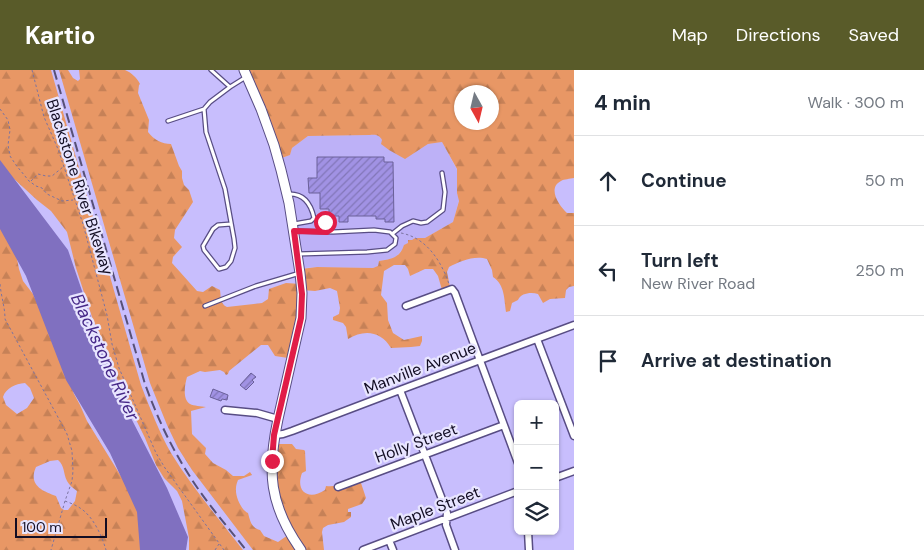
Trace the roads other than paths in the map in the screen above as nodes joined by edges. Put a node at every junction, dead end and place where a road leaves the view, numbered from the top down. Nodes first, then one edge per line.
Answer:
1 (211, 70) edge
2 (246, 73) edge
3 (230, 87) junction
4 (204, 109) junction
5 (168, 122) dead end
6 (442, 173) dead end
7 (287, 194) junction
8 (314, 218) junction
9 (231, 224) junction
10 (294, 228) junction
11 (327, 232) junction
12 (392, 234) junction
13 (298, 254) junction
14 (300, 273) junction
15 (205, 306) dead end
16 (406, 306) dead end
17 (574, 325) edge
18 (537, 339) junction
19 (479, 360) junction
20 (400, 390) junction
21 (225, 410) dead end
22 (278, 419) junction
23 (504, 426) junction
24 (274, 435) junction
25 (574, 436) edge
26 (514, 452) edge
27 (425, 454) junction
28 (574, 471) edge
29 (559, 477) edge
30 (338, 487) dead end
31 (514, 493) edge
32 (446, 518) junction
33 (528, 535) edge
34 (389, 540) junction
35 (301, 550) edge
36 (363, 550) edge
37 (393, 550) edge
38 (454, 550) edge
39 (529, 550) edge

1 - 3 lane
2 - 3 lane
2 - 7 street
3 - 4 lane
4 - 5 lane
4 - 9 lane
6 - 12 lane
7 - 8 lane
7 - 10 street
8 - 10 lane
8 - 11 lane
9 - 9 lane
10 - 11 lane
10 - 13 street
11 - 12 lane
12 - 13 lane
13 - 14 street
14 - 15 lane
14 - 22 street
16 - 19 street
17 - 18 street, Manville Avenue
18 - 19 street, Manville Avenue
18 - 25 street
19 - 20 street, Manville Avenue
19 - 23 street
20 - 24 street, Manville Avenue
20 - 27 street
21 - 22 street
22 - 24 street
23 - 26 street
23 - 27 street, Holly Street
24 - 35 street
27 - 30 street, Holly Street
27 - 32 street
28 - 29 street
31 - 32 street, Maple Street
32 - 34 street, Maple Street
32 - 38 street
33 - 39 street
34 - 36 street, Maple Street
34 - 37 street

